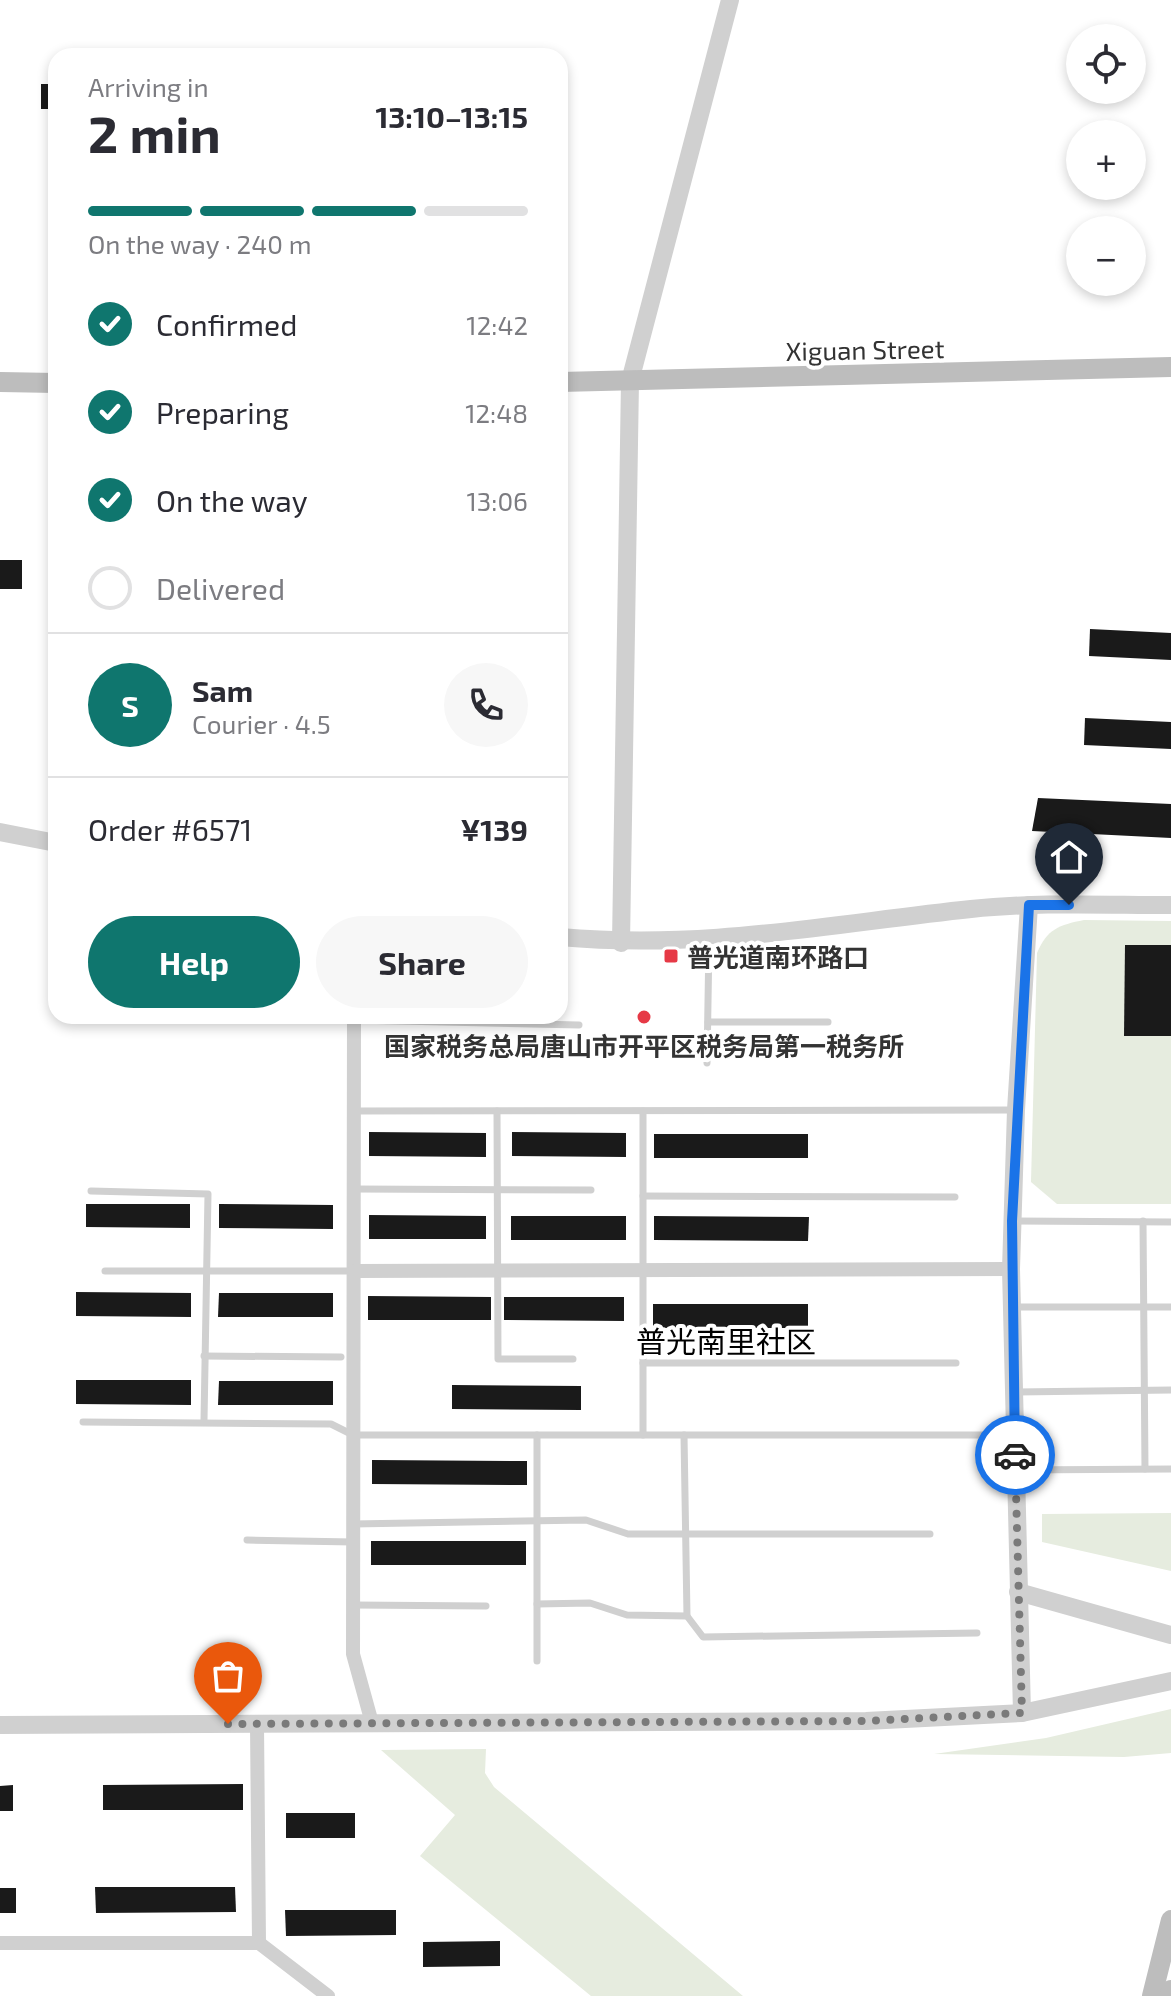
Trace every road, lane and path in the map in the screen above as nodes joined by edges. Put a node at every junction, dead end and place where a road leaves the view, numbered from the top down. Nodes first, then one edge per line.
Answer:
1 (730, 0) edge
2 (1171, 367) edge
3 (630, 381) junction
4 (0, 382) edge
5 (568, 382) edge
6 (48, 383) edge
7 (0, 832) edge
8 (48, 841) edge
9 (1029, 905) junction
10 (1171, 905) edge
11 (568, 938) edge
12 (709, 941) junction
13 (621, 943) junction
14 (708, 1022) junction
15 (828, 1022) dead end
16 (354, 1024) edge
17 (547, 1024) edge
18 (579, 1025) dead end
19 (707, 1063) dead end
20 (1016, 1110) junction
21 (355, 1111) junction
22 (497, 1111) junction
23 (643, 1111) junction
24 (355, 1189) junction
25 (498, 1190) junction
26 (591, 1190) dead end
27 (91, 1191) dead end
28 (643, 1196) junction
29 (955, 1197) dead end
30 (1012, 1221) junction
31 (1143, 1221) junction
32 (1171, 1222) edge
33 (1011, 1269) junction
34 (643, 1270) junction
35 (105, 1271) dead end
36 (204, 1271) junction
37 (354, 1271) junction
38 (498, 1271) junction
39 (1012, 1307) junction
40 (1143, 1307) junction
41 (1171, 1307) edge
42 (204, 1356) junction
43 (341, 1357) dead end
44 (573, 1359) dead end
45 (643, 1363) junction
46 (956, 1363) dead end
47 (1144, 1390) junction
48 (1171, 1390) edge
49 (1015, 1392) junction
50 (204, 1421) junction
51 (83, 1422) dead end
52 (353, 1435) junction
53 (537, 1435) junction
54 (643, 1435) junction
55 (684, 1435) junction
56 (1014, 1435) junction
57 (1145, 1469) junction
58 (1171, 1469) edge
59 (1015, 1470) junction
60 (537, 1521) junction
61 (353, 1524) junction
62 (685, 1534) junction
63 (930, 1534) dead end
64 (247, 1540) dead end
65 (353, 1542) junction
66 (1018, 1592) junction
67 (537, 1604) junction
68 (353, 1605) junction
69 (486, 1606) dead end
70 (687, 1616) junction
71 (977, 1633) dead end
72 (1171, 1635) edge
73 (537, 1661) dead end
74 (1171, 1681) edge
75 (1022, 1713) junction
76 (372, 1723) junction
77 (257, 1724) junction
78 (0, 1725) edge
79 (1171, 1920) edge
80 (0, 1943) edge
81 (259, 1943) junction
82 (1171, 1990) edge
83 (328, 1996) edge
84 (1152, 1996) edge
85 (1169, 1996) edge

1 - 3 street
2 - 3 main road, Xiguan Street
3 - 5 main road, Xiguan Street
3 - 13 street
4 - 6 main road
7 - 8 street
9 - 10 street
9 - 12 street
9 - 20 street
11 - 13 street
12 - 13 street
12 - 14 lane
14 - 15 lane
14 - 19 lane
16 - 21 street
17 - 18 lane
20 - 23 lane
20 - 30 street
21 - 22 lane
21 - 24 street
22 - 23 lane
22 - 25 lane
23 - 28 lane
24 - 25 lane
24 - 37 street
25 - 26 lane
25 - 38 lane
27 - 36 lane
28 - 29 lane
28 - 34 lane
30 - 31 lane
30 - 33 street
31 - 32 lane
31 - 40 lane
33 - 34 street
33 - 39 street
34 - 38 street
34 - 45 lane
35 - 36 lane
36 - 37 lane
36 - 42 lane
37 - 38 street
37 - 52 street
38 - 44 lane
39 - 40 lane
39 - 49 street
40 - 41 lane
40 - 47 lane
42 - 43 lane
42 - 50 lane
45 - 46 lane
45 - 54 lane
47 - 48 lane
47 - 49 lane
47 - 57 lane
49 - 56 street
50 - 51 lane
50 - 52 lane
52 - 53 lane
52 - 61 street
53 - 54 lane
53 - 60 lane
54 - 55 lane
55 - 56 lane
55 - 62 lane
56 - 59 street
57 - 58 lane
57 - 59 lane
59 - 66 street
60 - 61 lane
60 - 62 lane
60 - 67 lane
61 - 65 street
62 - 63 lane
62 - 70 lane
64 - 65 lane
65 - 68 street
66 - 72 street
66 - 75 street
67 - 70 lane
67 - 73 lane
68 - 69 lane
68 - 76 street
70 - 71 lane
74 - 75 street
75 - 76 street
76 - 77 street
77 - 78 street
77 - 81 street
79 - 84 main road
80 - 81 street
81 - 83 street
82 - 85 main road

